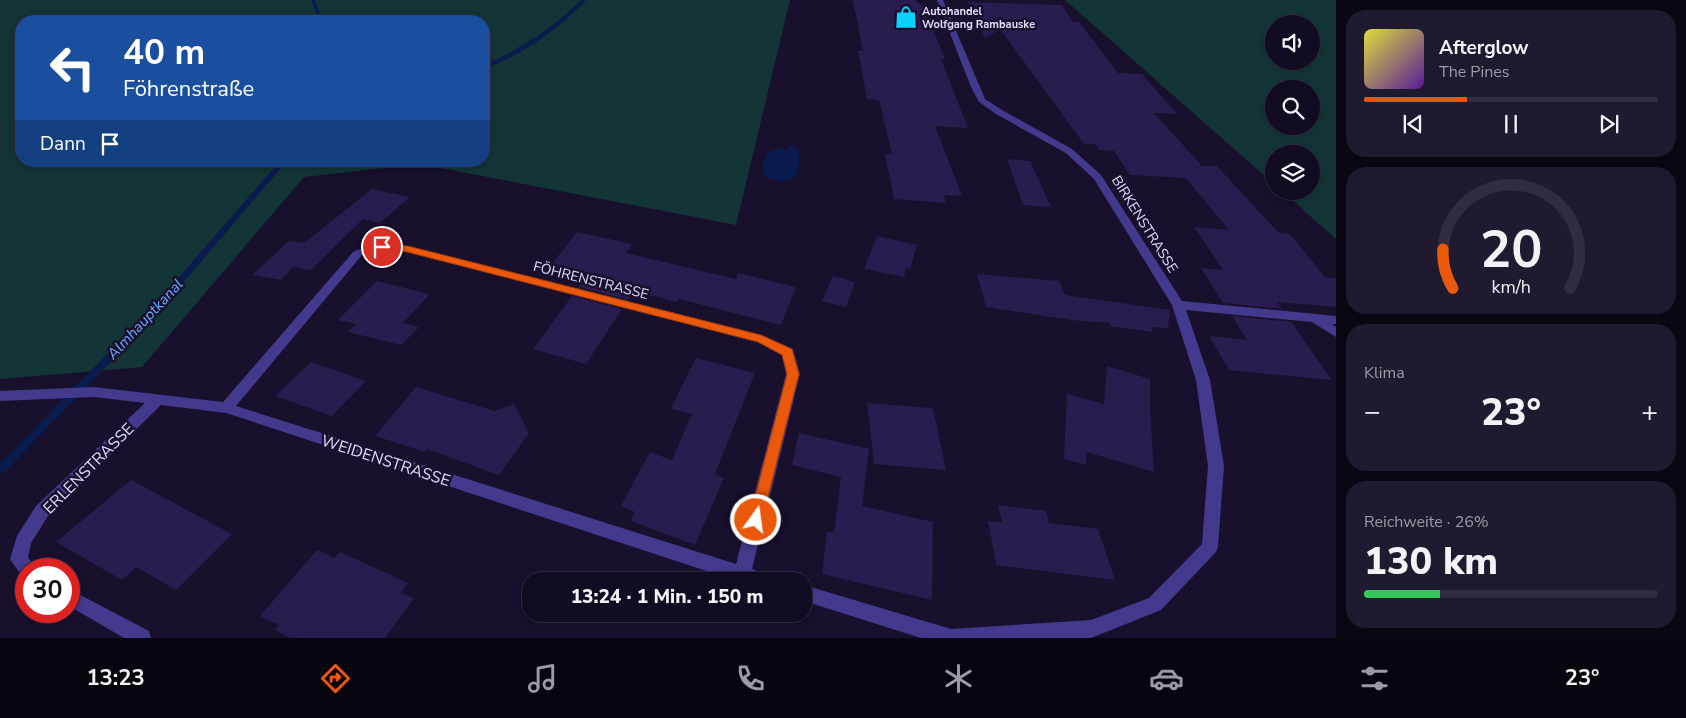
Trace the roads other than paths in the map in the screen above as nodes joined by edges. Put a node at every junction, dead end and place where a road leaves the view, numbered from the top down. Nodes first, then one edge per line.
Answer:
1 (940, 0) edge
2 (1178, 305) junction
3 (1315, 318) junction
4 (1336, 320) edge
5 (1336, 333) edge
6 (0, 396) edge
7 (159, 399) junction
8 (226, 408) junction
9 (19, 558) edge
10 (733, 572) edge
11 (743, 572) edge
12 (812, 596) edge
13 (80, 603) edge
14 (1092, 634) edge
15 (142, 638) edge

1 - 2 street, BIRKENSTRASSE
2 - 3 street
2 - 14 street
3 - 4 street
3 - 5 street
6 - 7 street, WEIDENSTRASSE
7 - 8 street, WEIDENSTRASSE
7 - 9 street, ERLENSTRASSE
8 - 10 street, WEIDENSTRASSE
8 - 11 street, FÖHRENSTRASSE
12 - 14 street
13 - 15 street

